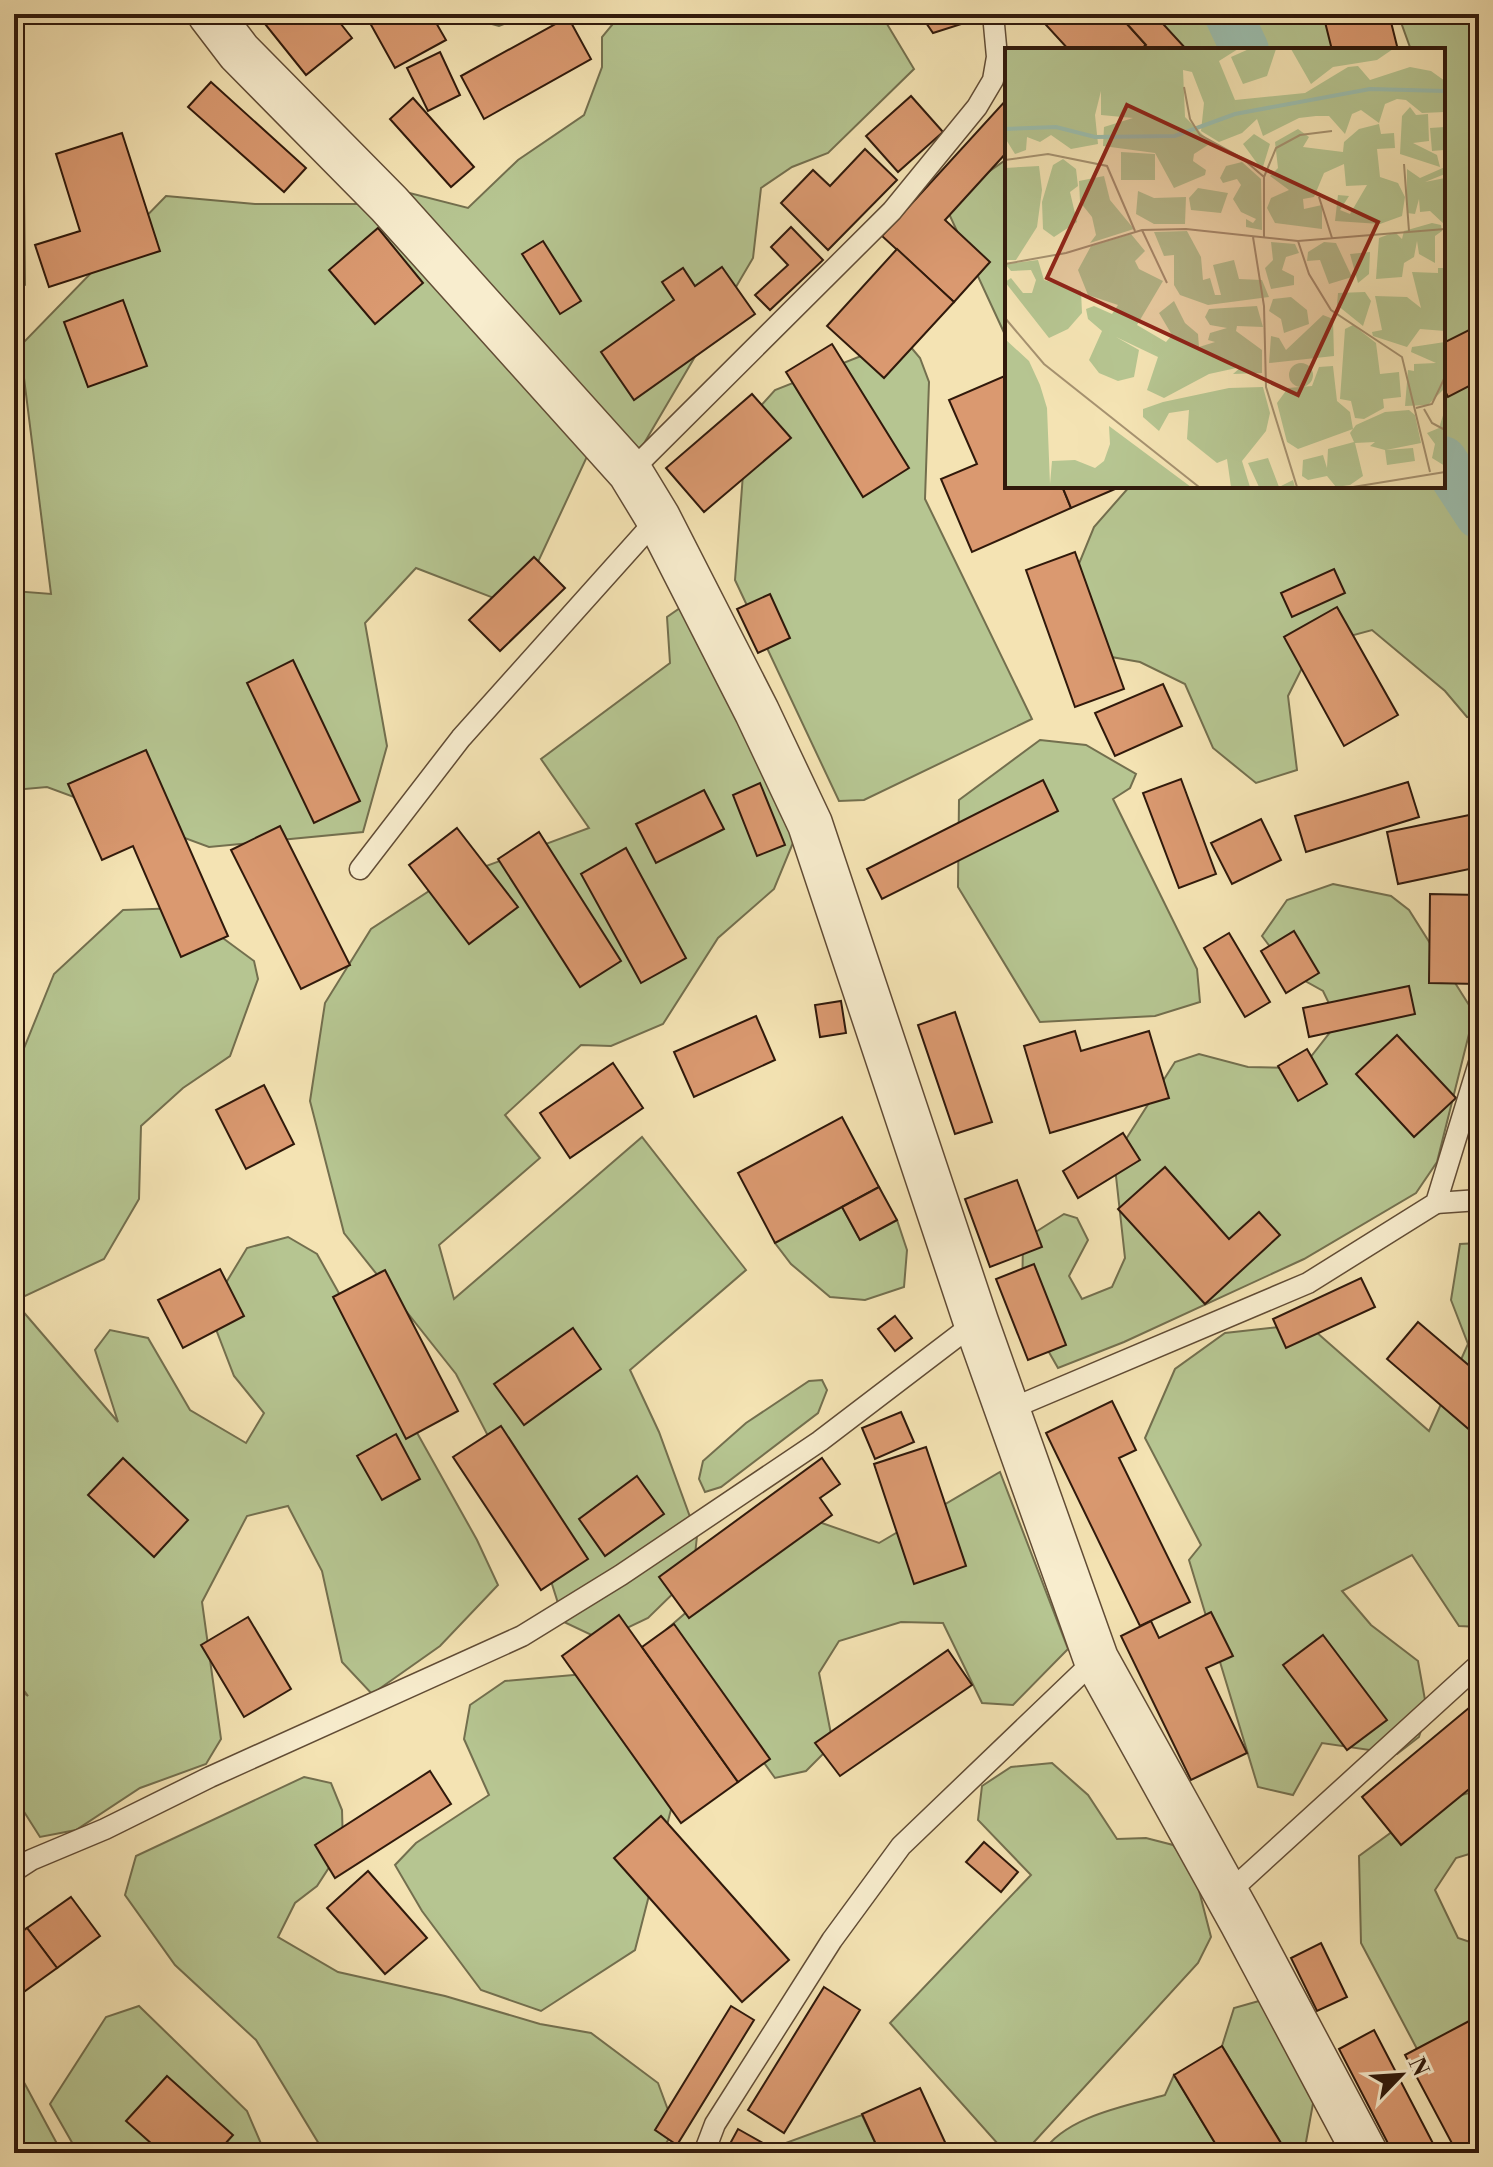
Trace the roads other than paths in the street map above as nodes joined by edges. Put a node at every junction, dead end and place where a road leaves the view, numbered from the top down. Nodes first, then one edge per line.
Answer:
1 (210, 14) edge
2 (993, 14) edge
3 (630, 472) junction
4 (658, 518) junction
5 (360, 869) dead end
6 (1479, 1063) edge
7 (1479, 1200) edge
8 (1436, 1203) junction
9 (976, 1322) junction
10 (1008, 1410) junction
11 (1096, 1659) junction
12 (1475, 1668) dead end
13 (14, 1871) edge
14 (1227, 1894) junction
15 (704, 2153) edge
16 (1365, 2153) edge

1 - 3 street
2 - 3 lane
3 - 4 street
4 - 5 lane
4 - 9 street
6 - 8 lane
7 - 8 lane
8 - 10 lane
9 - 10 street
9 - 13 lane
10 - 11 street
11 - 14 street
11 - 15 lane
12 - 14 lane
14 - 16 street

